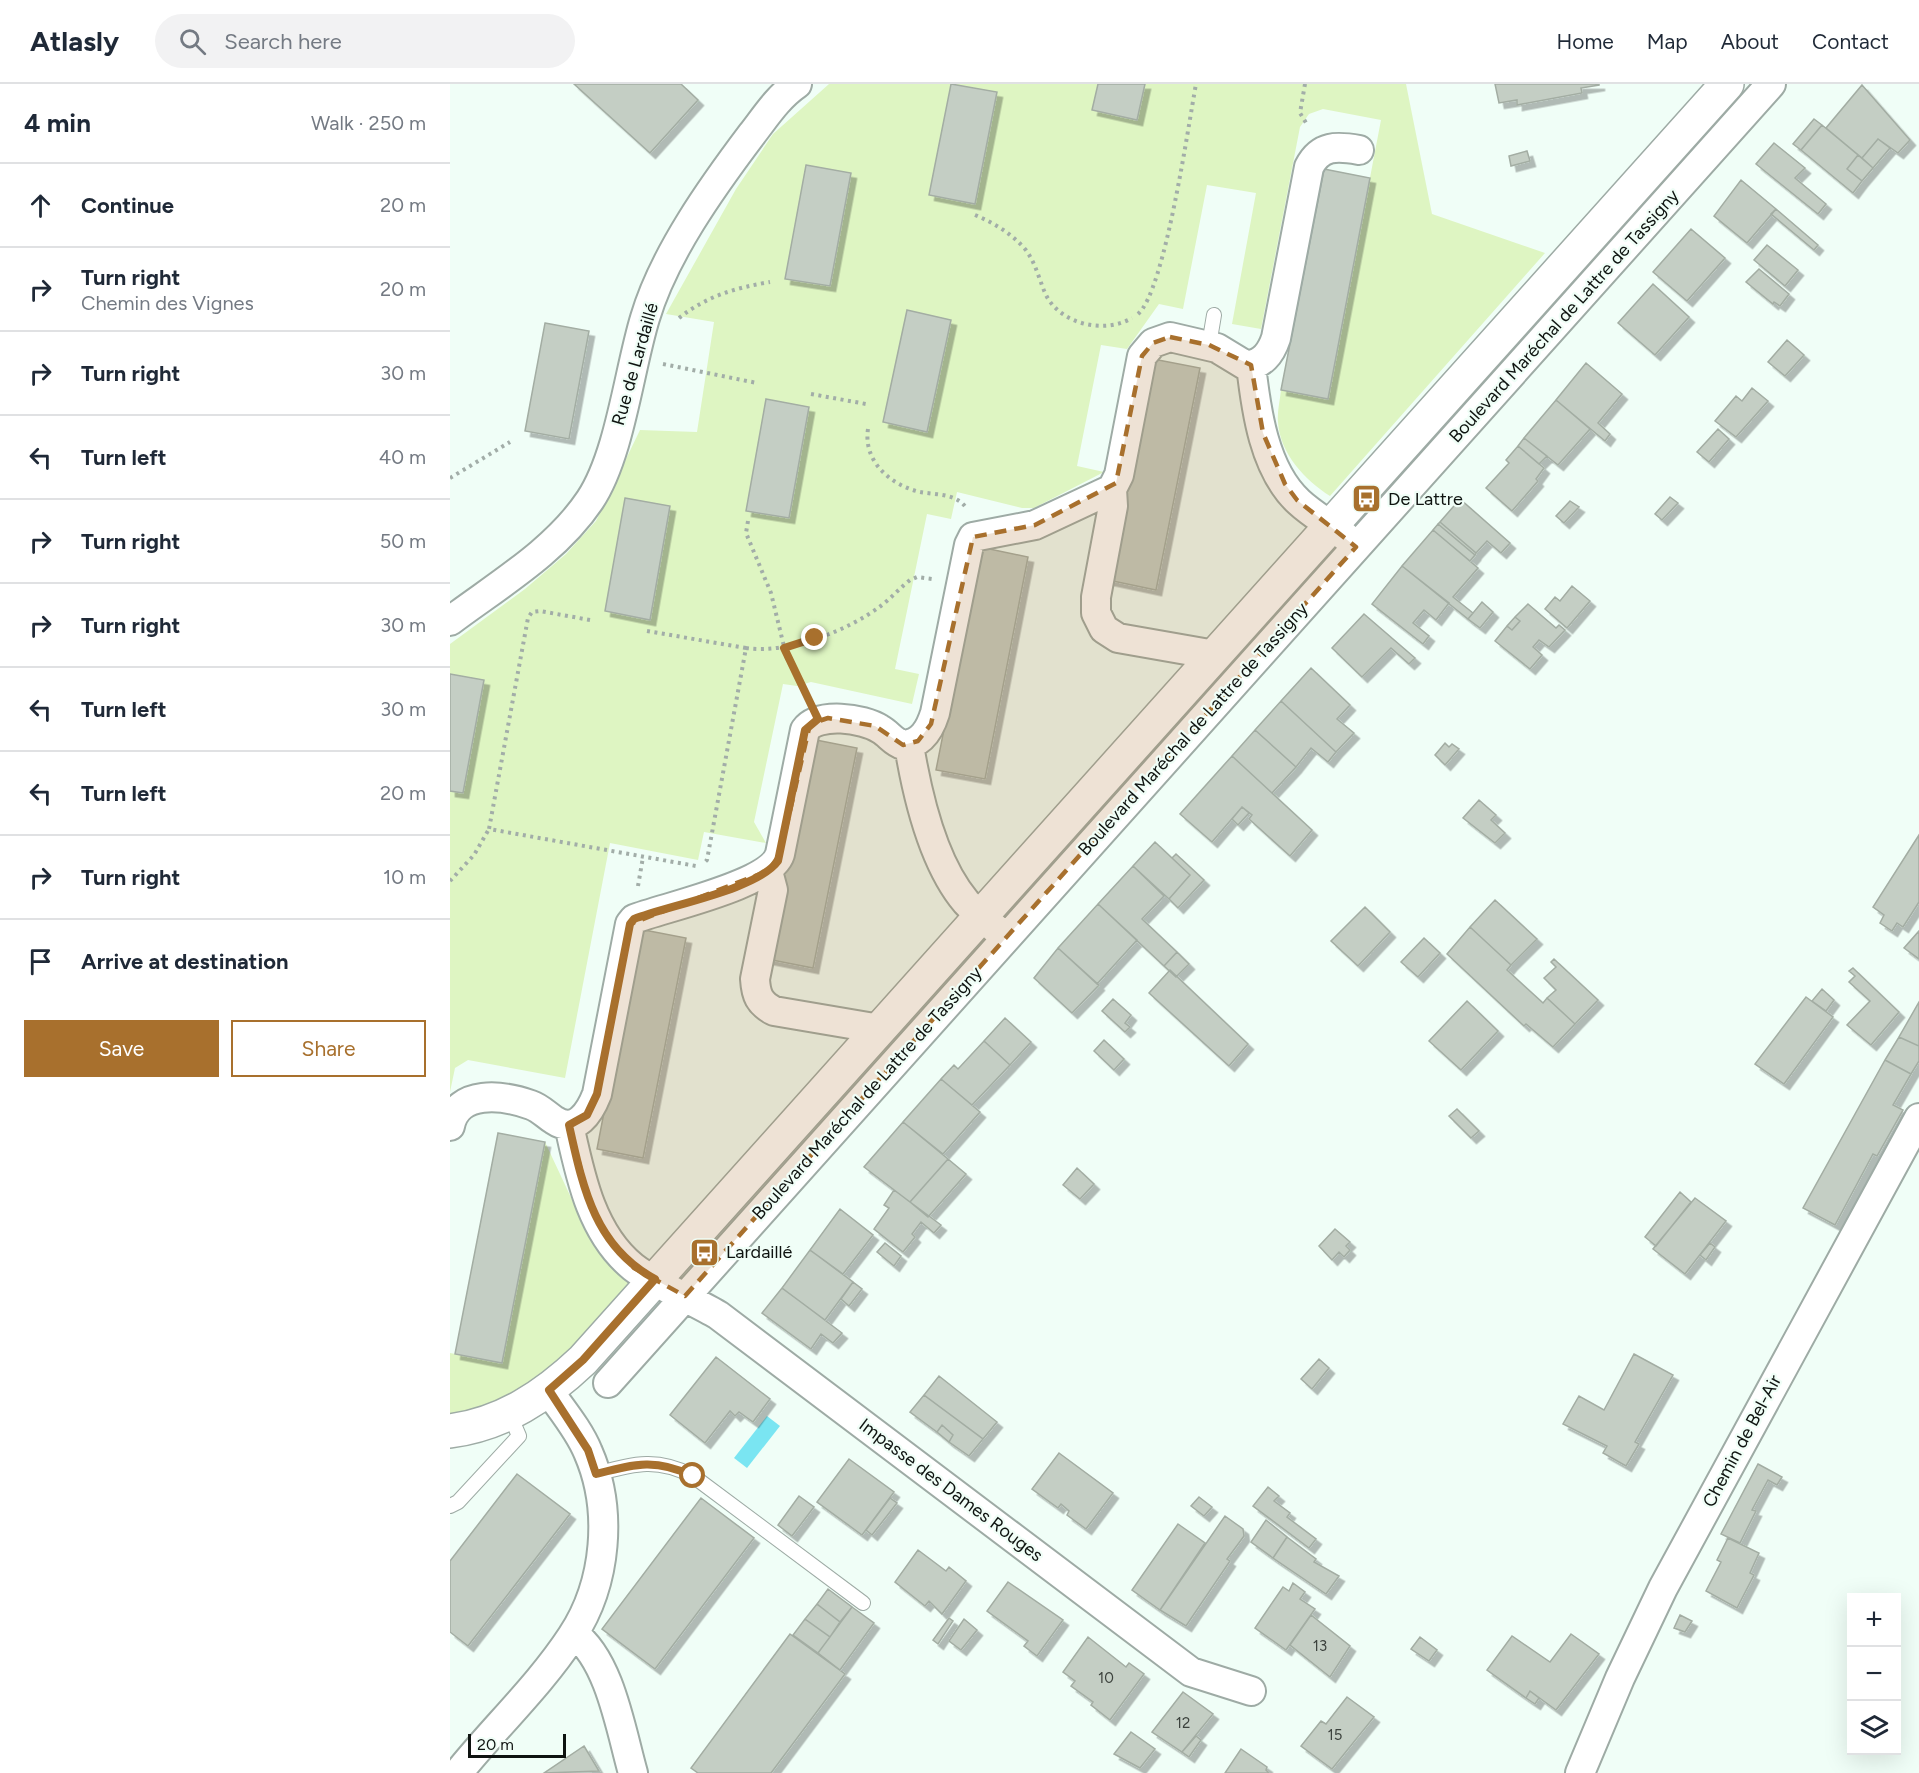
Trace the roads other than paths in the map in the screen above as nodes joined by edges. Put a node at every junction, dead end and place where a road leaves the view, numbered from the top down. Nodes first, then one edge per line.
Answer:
1 (1727, 84) edge
2 (1772, 84) edge
3 (784, 87) edge
4 (1359, 150) dead end
5 (1214, 315) dead end
6 (1209, 345) junction
7 (1251, 365) junction
8 (1112, 489) junction
9 (1332, 525) junction
10 (1356, 547) junction
11 (450, 621) edge
12 (1215, 655) junction
13 (909, 745) junction
14 (768, 871) junction
15 (982, 916) junction
16 (1006, 938) junction
17 (880, 1029) junction
18 (1919, 1118) edge
19 (569, 1125) junction
20 (450, 1126) edge
21 (655, 1279) junction
22 (685, 1296) junction
23 (608, 1383) dead end
24 (549, 1390) junction
25 (510, 1414) junction
26 (455, 1431) edge
27 (596, 1474) junction
28 (450, 1506) edge
29 (863, 1603) dead end
30 (574, 1634) junction
31 (1251, 1691) dead end
32 (459, 1773) edge
33 (633, 1773) edge
34 (1580, 1773) edge

1 - 9 street, Boulevard Maréchal de Lattre de Tassigny
2 - 10 street, Boulevard Maréchal de Lattre de Tassigny
3 - 11 street, Rue de Lardaillé
4 - 7 street
5 - 6 lane
6 - 7 street, Boulevard Maréchal de Lattre de Tassigny
6 - 8 street, Boulevard Maréchal de Lattre de Tassigny
7 - 9 street
8 - 12 street, Boulevard Maréchal de Lattre de Tassigny
8 - 13 street
9 - 10 street
9 - 12 street, Boulevard Maréchal de Lattre de Tassigny
10 - 16 street, Boulevard Maréchal de Lattre de Tassigny
12 - 15 street, Boulevard Maréchal de Lattre de Tassigny
13 - 14 street
13 - 15 street
14 - 17 street, Boulevard Maréchal de Lattre de Tassigny
14 - 19 street
15 - 16 street
15 - 17 street, Boulevard Maréchal de Lattre de Tassigny
16 - 22 street, Boulevard Maréchal de Lattre de Tassigny
17 - 21 street, Boulevard Maréchal de Lattre de Tassigny
18 - 34 street, Chemin de Bel-Air
19 - 20 street
19 - 21 street
21 - 22 street, Impasse des Dames Rouges
21 - 24 street, Boulevard Maréchal de Lattre de Tassigny
22 - 23 street, Boulevard Maréchal de Lattre de Tassigny
22 - 31 street, Impasse des Dames Rouges
24 - 25 street, Boulevard Maréchal de Lattre de Tassigny
24 - 27 street
25 - 26 street, Boulevard Maréchal de Lattre de Tassigny
25 - 28 lane
27 - 29 lane
27 - 30 street
30 - 32 street
30 - 33 street

